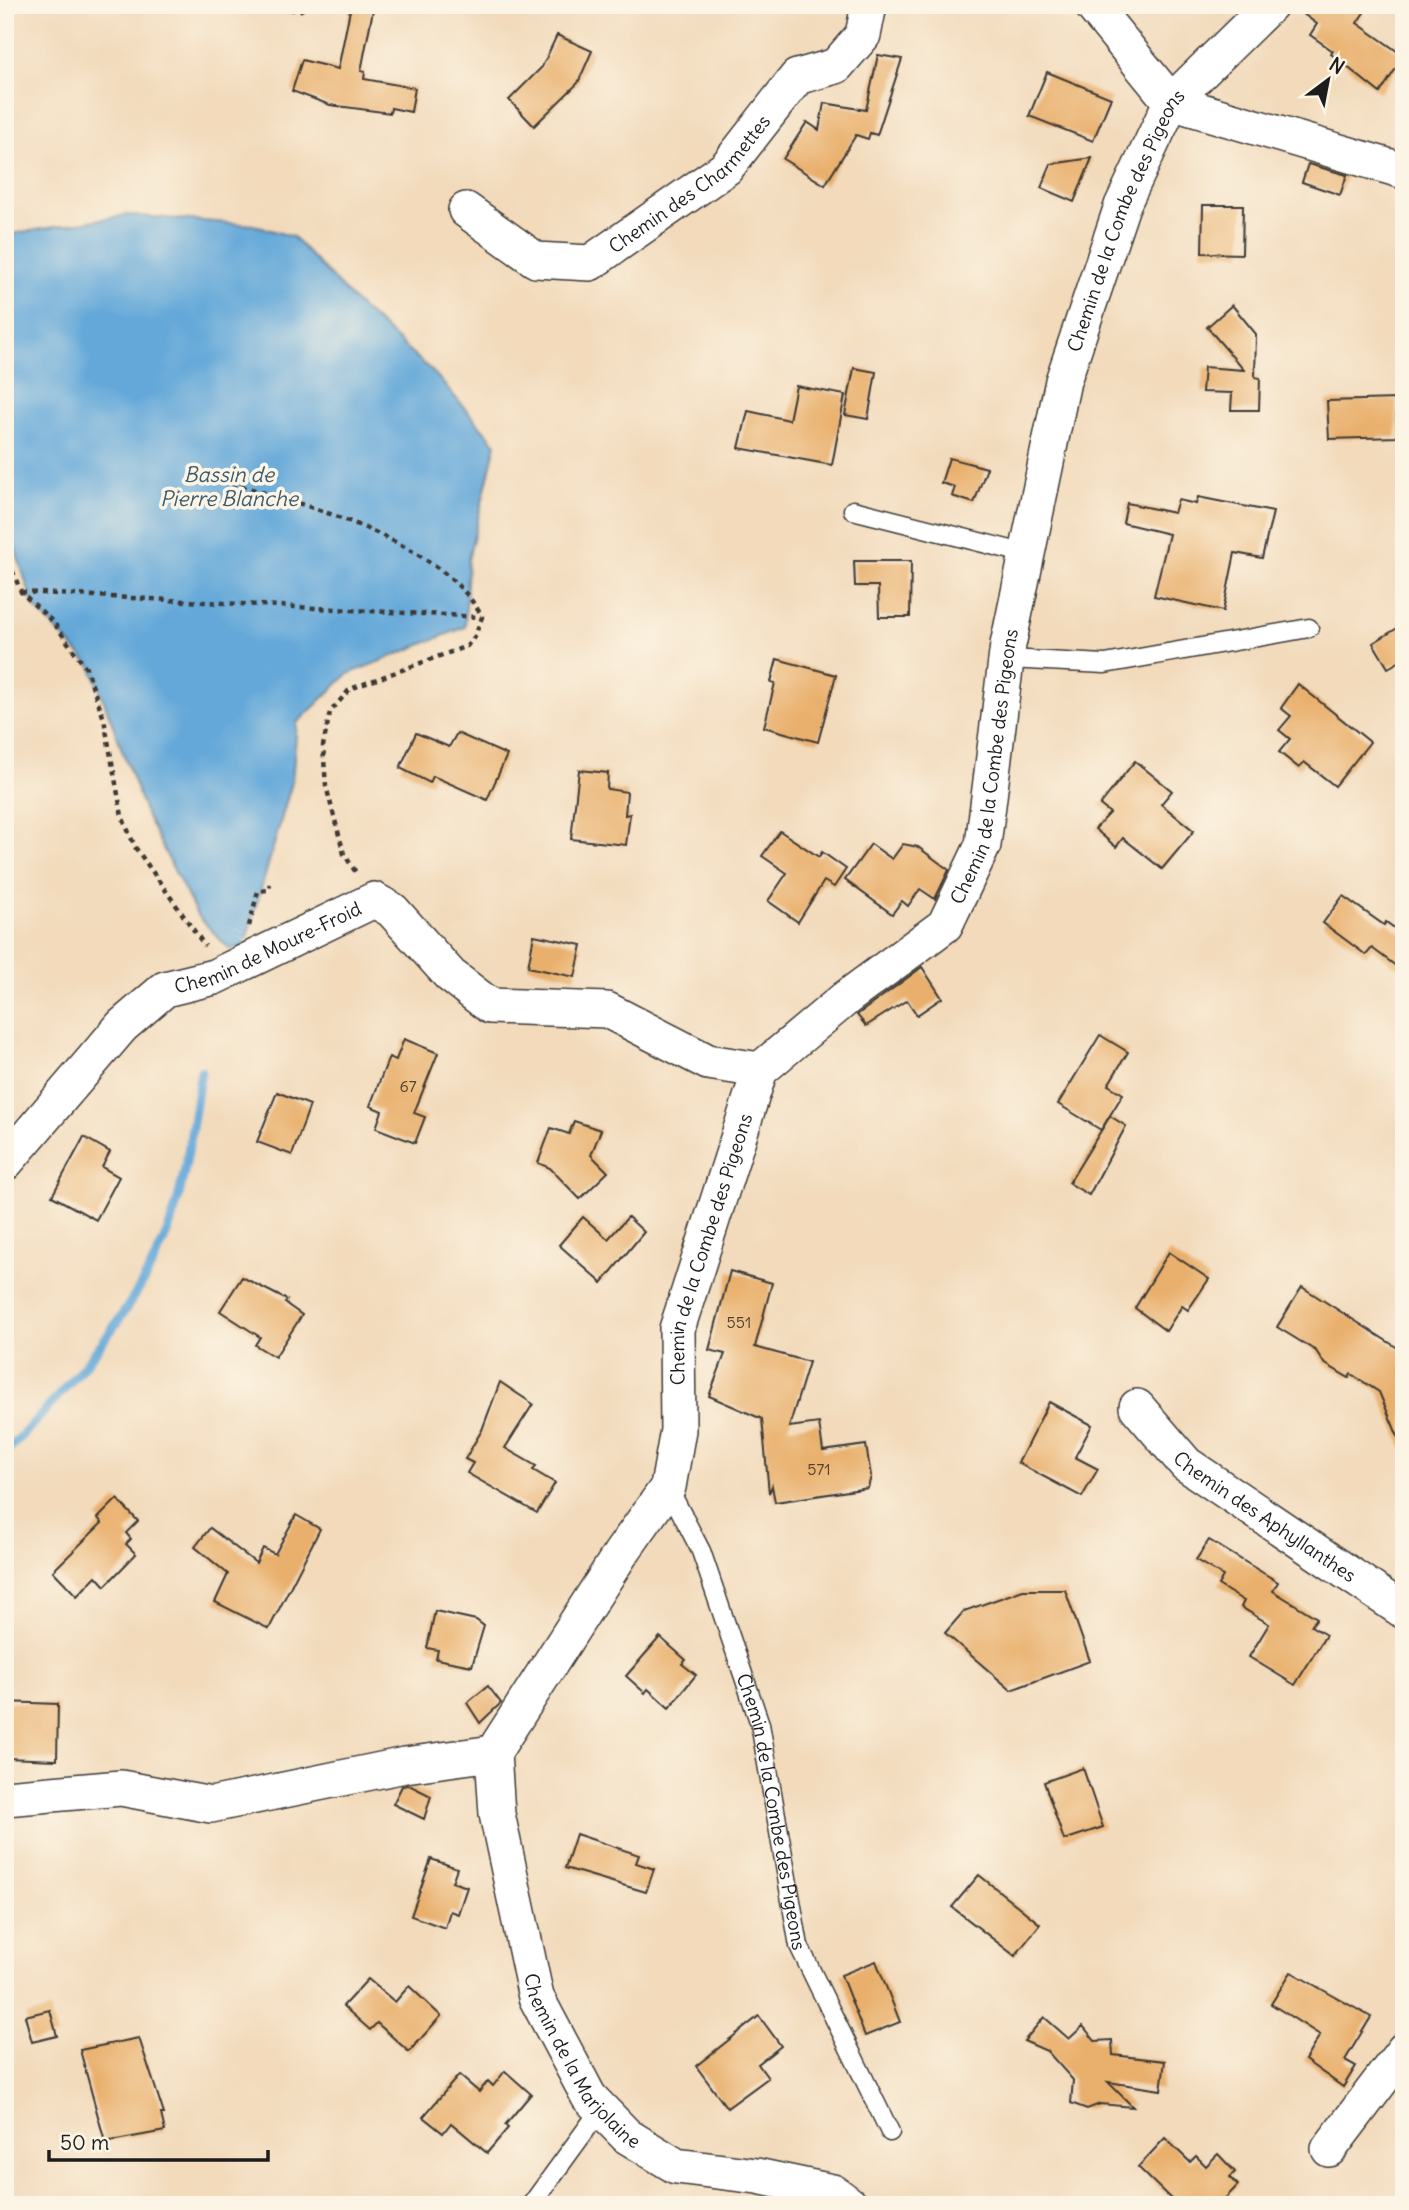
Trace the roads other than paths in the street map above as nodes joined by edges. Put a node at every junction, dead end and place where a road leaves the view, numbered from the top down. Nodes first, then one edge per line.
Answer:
1 (869, 5) edge
2 (1270, 5) edge
3 (1094, 6) edge
4 (1171, 102) junction
5 (1404, 171) edge
6 (466, 210) dead end
7 (853, 510) dead end
8 (1027, 554) junction
9 (1309, 628) dead end
10 (1006, 659) junction
11 (761, 1070) junction
12 (5, 1163) edge
13 (1137, 1407) dead end
14 (668, 1487) junction
15 (1404, 1611) edge
16 (493, 1753) junction
17 (5, 1798) edge
18 (1404, 2050) edge
19 (601, 2109) junction
20 (890, 2132) dead end
21 (1329, 2149) dead end
22 (531, 2205) edge
23 (850, 2205) edge

1 - 6 street, Chemin des Charmettes
2 - 4 street, Chemin de la Combe des Pigeons
3 - 4 street
4 - 5 street
4 - 8 street, Chemin de la Combe des Pigeons
7 - 8 lane
8 - 10 street, Chemin de la Combe des Pigeons
9 - 10 lane
10 - 11 street, Chemin de la Combe des Pigeons
11 - 12 street, Chemin de Moure-Froid
11 - 14 street, Chemin de la Combe des Pigeons
13 - 15 street, Chemin des Aphyllanthes
14 - 16 street, Chemin de la Combe des Pigeons
14 - 20 lane, Chemin de la Combe des Pigeons
16 - 17 street
16 - 19 street, Chemin de la Marjolaine
18 - 21 street
19 - 22 lane
19 - 23 street, Chemin de la Marjolaine

